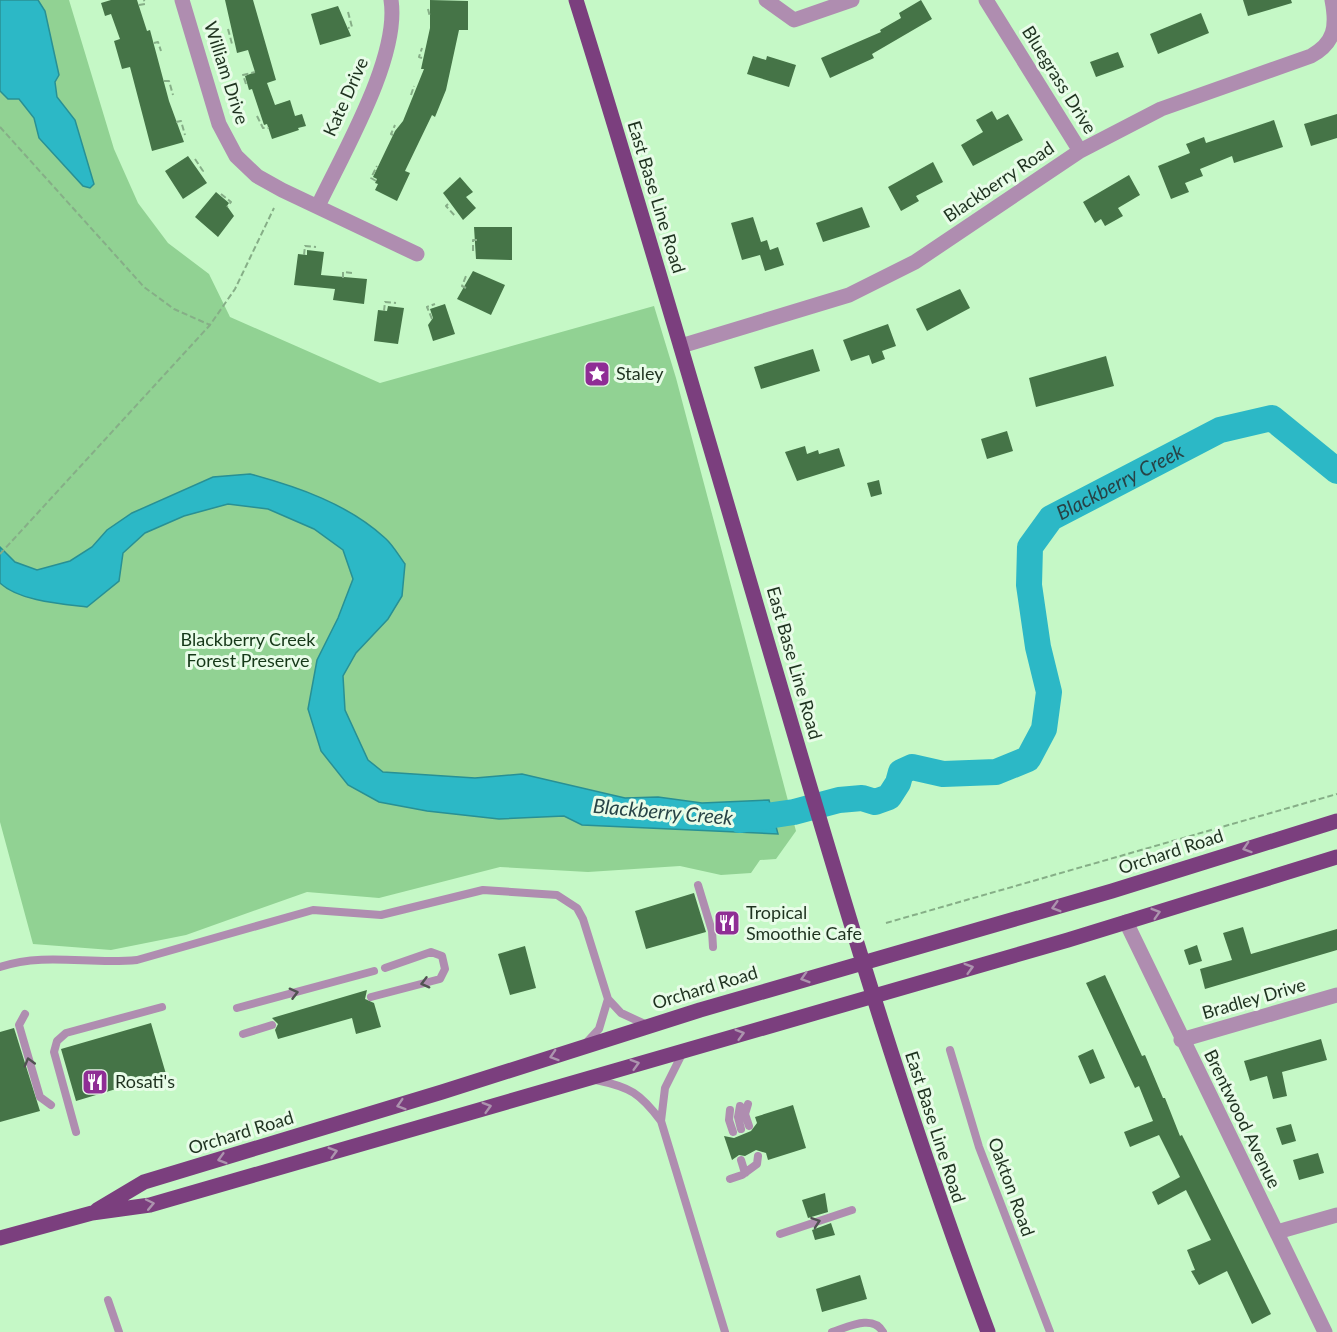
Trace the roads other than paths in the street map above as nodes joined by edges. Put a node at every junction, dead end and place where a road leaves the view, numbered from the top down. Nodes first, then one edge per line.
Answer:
1 (182, 0) edge
2 (391, 0) edge
3 (576, 0) edge
4 (765, 0) edge
5 (852, 0) edge
6 (986, 0) edge
7 (1332, 0) edge
8 (1080, 151) junction
9 (323, 208) junction
10 (417, 254) dead end
11 (681, 346) junction
12 (1337, 821) edge
13 (1337, 857) edge
14 (698, 885) dead end
15 (1126, 922) junction
16 (713, 947) dead end
17 (861, 962) junction
18 (0, 967) edge
19 (385, 968) dead end
20 (374, 971) dead end
21 (1337, 995) edge
22 (872, 996) junction
23 (371, 997) dead end
24 (608, 999) junction
25 (162, 1007) dead end
26 (237, 1008) dead end
27 (25, 1014) dead end
28 (272, 1025) dead end
29 (650, 1026) junction
30 (243, 1034) dead end
31 (1181, 1040) junction
32 (580, 1048) junction
33 (684, 1050) junction
34 (950, 1050) dead end
35 (586, 1078) junction
36 (744, 1105) dead end
37 (51, 1106) dead end
38 (730, 1110) dead end
39 (661, 1121) junction
40 (76, 1132) dead end
41 (754, 1157) dead end
42 (741, 1160) dead end
43 (748, 1170) junction
44 (730, 1179) dead end
45 (852, 1210) dead end
46 (92, 1213) junction
47 (1337, 1215) edge
48 (1277, 1232) junction
49 (780, 1234) dead end
50 (0, 1238) edge
51 (108, 1300) dead end
52 (119, 1332) edge
53 (725, 1332) edge
54 (832, 1332) edge
55 (883, 1332) edge
56 (988, 1332) edge
57 (1050, 1332) edge
58 (1325, 1332) edge

1 - 9 street, William Drive
2 - 9 street, Kate Drive
3 - 11 main road, East Base Line Road
4 - 5 street
6 - 8 street, Bluegrass Drive
7 - 8 street, Blackberry Road
8 - 11 street, Blackberry Road
9 - 10 street, William Drive
11 - 17 main road, East Base Line Road
12 -> 17 main road, Orchard Road
15 -> 13 main road, Orchard Road
14 - 16 lane
22 -> 15 main road, Orchard Road
15 - 31 street, Brentwood Avenue
17 - 22 main road, East Base Line Road
17 -> 29 main road, Orchard Road
18 - 24 lane
19 -> 23 lane
26 -> 20 lane
21 - 31 street, Bradley Drive
33 -> 22 main road, Orchard Road
22 - 56 main road, East Base Line Road
24 - 29 lane
24 - 32 lane
25 - 40 lane
37 -> 27 lane
28 - 30 lane
29 - 32 main road, Orchard Road
31 - 48 street, Brentwood Avenue
32 -> 46 main road, Orchard Road
35 -> 33 main road, Orchard Road
33 - 39 lane
34 - 57 lane, Oakton Road
35 - 39 lane
46 -> 35 main road, Orchard Road
36 - 38 lane
39 - 53 lane
41 - 43 lane
42 - 43 lane
43 - 44 lane
49 -> 45 lane
46 - 50 main road, Orchard Road
47 - 48 street
48 - 58 street, Brentwood Avenue
51 - 52 lane
54 - 55 lane

